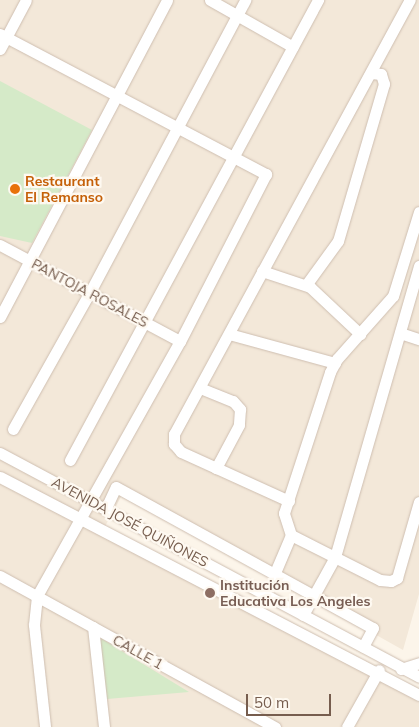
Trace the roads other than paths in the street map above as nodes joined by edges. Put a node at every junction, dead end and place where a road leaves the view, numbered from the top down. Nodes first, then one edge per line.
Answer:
1 (26, 0) edge
2 (167, 0) edge
3 (210, 0) edge
4 (244, 0) edge
5 (318, 0) edge
6 (410, 0) edge
7 (237, 14) junction
8 (3, 36) edge
9 (293, 47) junction
10 (0, 49) edge
11 (372, 73) junction
12 (115, 94) junction
13 (177, 127) junction
14 (233, 158) junction
15 (419, 212) edge
16 (0, 244) edge
17 (29, 260) junction
18 (419, 266) edge
19 (262, 271) junction
20 (306, 285) junction
21 (90, 292) junction
22 (0, 316) edge
23 (144, 322) junction
24 (400, 333) junction
25 (229, 334) junction
26 (360, 334) junction
27 (419, 339) edge
28 (180, 341) junction
29 (335, 363) junction
30 (200, 388) junction
31 (13, 429) dead end
32 (0, 452) edge
33 (70, 460) dead end
34 (216, 468) junction
35 (0, 477) edge
36 (92, 501) junction
37 (289, 501) junction
38 (419, 502) edge
39 (106, 508) junction
40 (81, 520) junction
41 (291, 535) junction
42 (335, 556) junction
43 (258, 566) junction
44 (274, 575) junction
45 (0, 576) edge
46 (247, 584) junction
47 (37, 596) junction
48 (312, 596) junction
49 (303, 615) junction
50 (93, 627) junction
51 (363, 647) junction
52 (385, 659) junction
53 (419, 663) edge
54 (401, 669) junction
55 (376, 674) junction
56 (419, 677) edge
57 (419, 695) edge
58 (45, 727) edge
59 (104, 727) edge
60 (276, 727) edge
61 (347, 727) edge

1 - 8 street
2 - 12 street
3 - 7 street
4 - 7 street
5 - 9 street
6 - 11 street
7 - 9 street
7 - 13 street
8 - 10 street
8 - 12 street
9 - 14 street
11 - 19 street
11 - 20 street
12 - 13 street
12 - 17 street
13 - 14 street
13 - 21 street
14 - 23 street
14 - 28 street
15 - 26 street
16 - 17 street, PANTOJA ROSALES
17 - 21 street, PANTOJA ROSALES
17 - 22 street
18 - 24 street
19 - 20 street
19 - 25 street
20 - 26 street
21 - 23 street, PANTOJA ROSALES
21 - 31 street
23 - 28 street, PANTOJA ROSALES
23 - 33 street
24 - 27 street
24 - 42 street
25 - 29 street
25 - 30 street
26 - 29 street
28 - 36 street
29 - 37 street
30 - 34 street
30 - 34 street
32 - 36 street, AVENIDA JOSÉ QUIÑONES
34 - 37 street
35 - 40 street
36 - 39 street, AVENIDA JOSÉ QUIÑONES
36 - 40 street
37 - 41 street
38 - 42 street
39 - 43 street
39 - 46 street, AVENIDA JOSÉ QUIÑONES
40 - 47 street
40 - 55 street
41 - 42 street
41 - 44 street
42 - 48 street
43 - 44 street
43 - 46 street
44 - 48 street
45 - 47 street, CALLE 1
46 - 49 street, AVENIDA JOSÉ QUIÑONES
47 - 50 street, CALLE 1
47 - 58 street
48 - 49 street
48 - 51 street
49 - 51 street, AVENIDA JOSÉ QUIÑONES
50 - 59 street
50 - 60 street, CALLE 1
51 - 52 street, AVENIDA JOSÉ QUIÑONES
52 - 54 street, AVENIDA JOSÉ QUIÑONES
52 - 55 street
53 - 54 street
54 - 56 street, AVENIDA JOSÉ QUIÑONES
55 - 57 street
55 - 61 street

